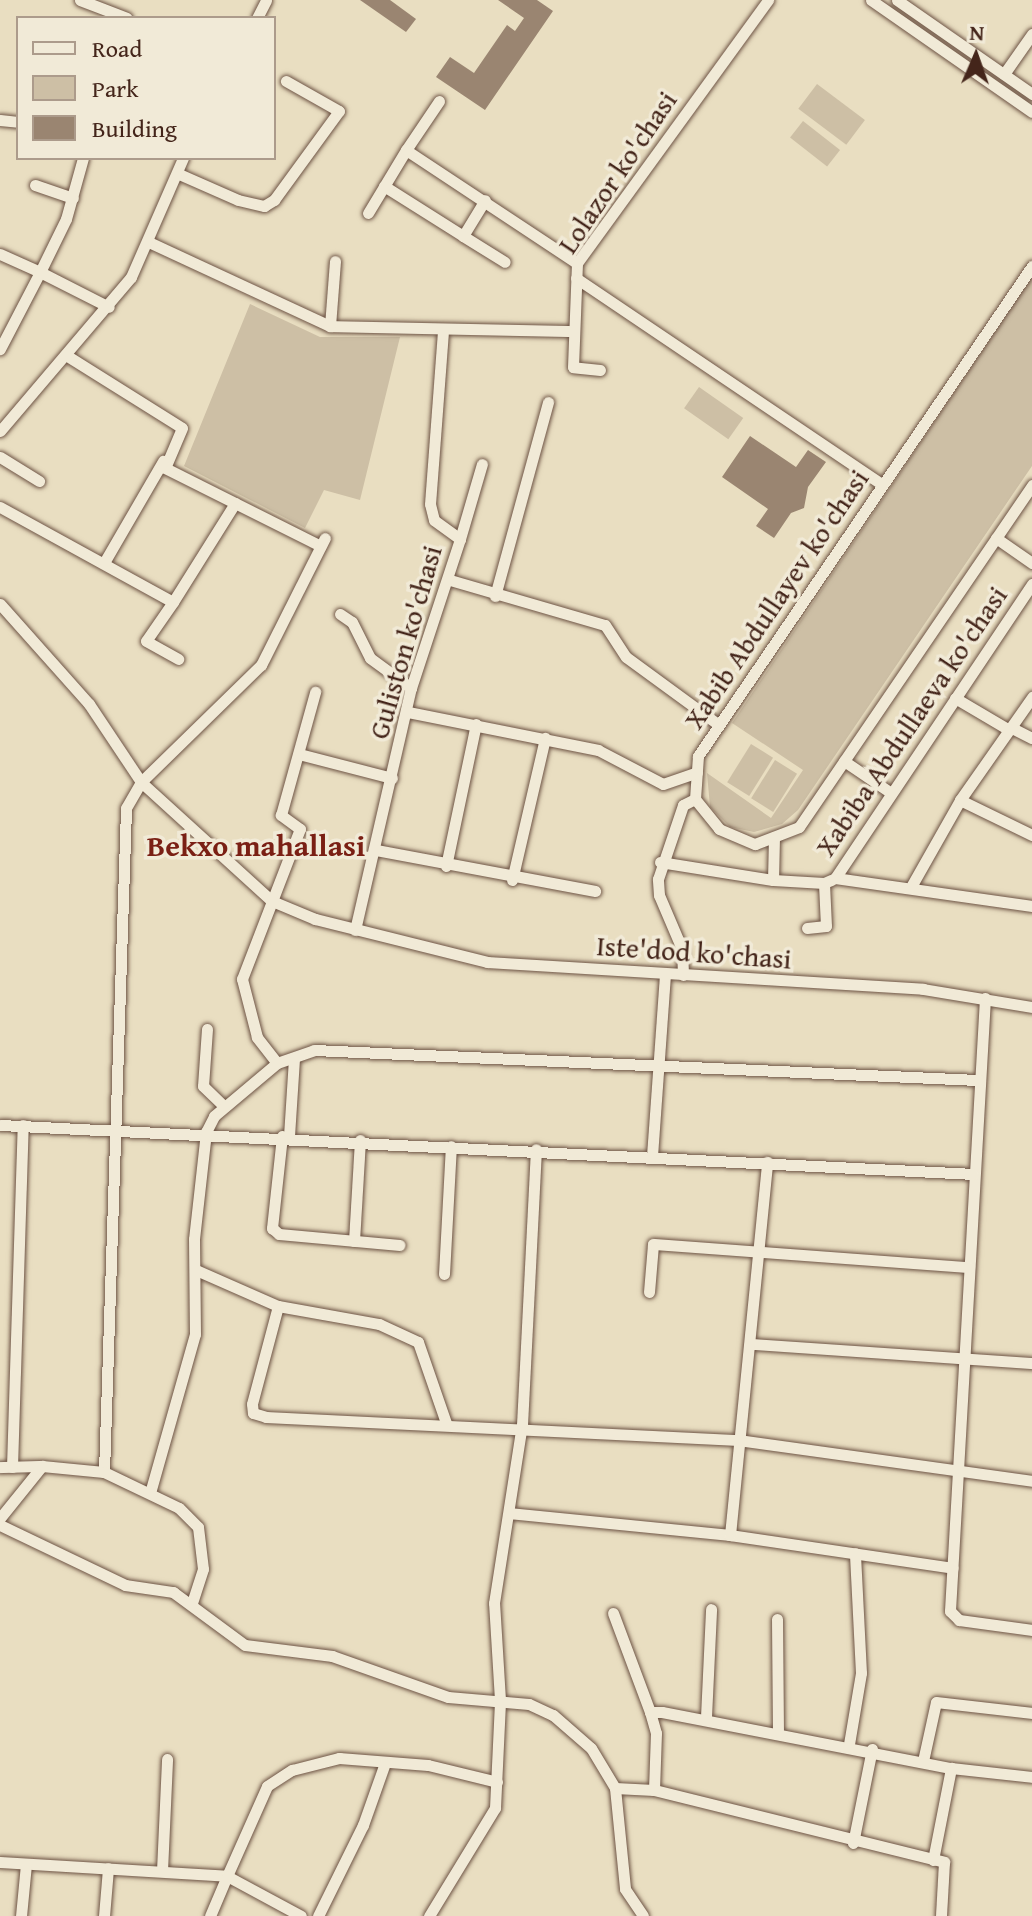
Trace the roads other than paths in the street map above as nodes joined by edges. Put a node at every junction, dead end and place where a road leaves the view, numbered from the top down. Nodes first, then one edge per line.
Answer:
1 (80, 0) edge
2 (768, 0) edge
3 (871, 0) edge
4 (897, 0) edge
5 (122, 16) edge
6 (1032, 34) edge
7 (1004, 74) junction
8 (286, 81) dead end
9 (1032, 94) edge
10 (439, 101) dead end
11 (1032, 112) edge
12 (406, 150) junction
13 (82, 160) edge
14 (182, 160) edge
15 (179, 174) junction
16 (35, 185) dead end
17 (384, 186) junction
18 (73, 198) junction
19 (485, 200) junction
20 (368, 213) dead end
21 (463, 236) junction
22 (151, 243) junction
23 (0, 254) edge
24 (335, 261) dead end
25 (505, 262) dead end
26 (577, 263) junction
27 (1032, 266) edge
28 (40, 272) junction
29 (576, 278) junction
30 (109, 307) junction
31 (330, 326) junction
32 (443, 330) junction
33 (574, 331) junction
34 (0, 349) edge
35 (69, 357) junction
36 (600, 370) dead end
37 (548, 402) dead end
38 (1, 428) edge
39 (0, 457) edge
40 (163, 461) junction
41 (482, 464) dead end
42 (39, 481) dead end
43 (883, 485) junction
44 (1032, 485) edge
45 (235, 503) junction
46 (0, 507) edge
47 (996, 538) junction
48 (460, 539) junction
49 (105, 561) junction
50 (1032, 563) edge
51 (450, 580) junction
52 (1032, 584) edge
53 (495, 596) junction
54 (173, 602) junction
55 (0, 604) edge
56 (340, 614) dead end
57 (178, 659) dead end
58 (411, 688) junction
59 (315, 692) dead end
60 (1032, 697) edge
61 (955, 698) junction
62 (408, 712) junction
63 (476, 724) junction
64 (719, 725) junction
65 (1009, 728) junction
66 (545, 738) junction
67 (1032, 738) edge
68 (299, 754) junction
69 (844, 761) junction
70 (697, 772) junction
71 (392, 778) junction
72 (141, 782) junction
73 (891, 793) junction
74 (695, 799) junction
75 (960, 800) junction
76 (1032, 835) edge
77 (774, 837) junction
78 (376, 850) junction
79 (660, 862) junction
80 (446, 866) junction
81 (512, 880) junction
82 (773, 880) junction
83 (830, 881) junction
84 (912, 885) junction
85 (595, 891) dead end
86 (272, 901) junction
87 (1032, 906) edge
88 (807, 928) dead end
89 (355, 930) junction
90 (665, 973) junction
91 (683, 975) junction
92 (985, 998) junction
93 (1032, 1007) edge
94 (207, 1029) dead end
95 (294, 1058) junction
96 (277, 1063) junction
97 (656, 1066) junction
98 (978, 1080) junction
99 (224, 1106) junction
100 (0, 1125) edge
101 (23, 1125) junction
102 (111, 1128) junction
103 (206, 1132) junction
104 (286, 1136) junction
105 (360, 1140) junction
106 (451, 1146) junction
107 (536, 1149) junction
108 (652, 1156) junction
109 (767, 1162) junction
110 (973, 1174) junction
111 (354, 1241) junction
112 (399, 1245) dead end
113 (761, 1249) junction
114 (969, 1267) junction
115 (196, 1270) junction
116 (444, 1274) dead end
117 (649, 1292) dead end
118 (278, 1306) junction
119 (753, 1344) junction
120 (966, 1357) junction
121 (1032, 1363) edge
122 (446, 1423) junction
123 (522, 1425) junction
124 (738, 1440) junction
125 (42, 1466) junction
126 (6, 1467) edge
127 (104, 1472) junction
128 (958, 1472) junction
129 (1032, 1481) edge
130 (150, 1493) junction
131 (509, 1513) junction
132 (0, 1518) edge
133 (0, 1525) edge
134 (730, 1535) junction
135 (855, 1553) junction
136 (953, 1568) junction
137 (192, 1603) junction
138 (711, 1609) dead end
139 (613, 1613) dead end
140 (777, 1619) dead end
141 (1032, 1630) edge
142 (500, 1700) junction
143 (650, 1712) junction
144 (1032, 1713) edge
145 (706, 1717) junction
146 (778, 1730) junction
147 (849, 1744) junction
148 (872, 1749) junction
149 (167, 1759) dead end
150 (923, 1761) junction
151 (385, 1763) junction
152 (951, 1768) junction
153 (1032, 1777) edge
154 (497, 1782) junction
155 (615, 1788) junction
156 (654, 1790) junction
157 (853, 1843) junction
158 (933, 1860) junction
159 (0, 1862) edge
160 (26, 1864) junction
161 (108, 1868) junction
162 (162, 1871) junction
163 (227, 1876) junction
164 (21, 1916) edge
165 (104, 1916) edge
166 (210, 1916) edge
167 (301, 1916) edge
168 (318, 1916) edge
169 (429, 1916) edge
170 (643, 1916) edge
171 (941, 1916) edge

1 - 5 street
2 - 26 street, Lolazor ko'chasi
3 - 11 street
4 - 7 street
6 - 7 street
7 - 9 street
8 - 15 street
10 - 12 street
12 - 17 street
12 - 19 street
13 - 18 street
14 - 15 street
15 - 22 street
16 - 18 street
17 - 20 street
17 - 21 street
18 - 28 street
19 - 21 street
19 - 26 street
21 - 25 street
22 - 30 street
22 - 31 street
23 - 28 street
24 - 31 street
26 - 29 street, Lolazor ko'chasi
27 - 43 street, Xabib Abdullayev ko'chasi
28 - 30 street
28 - 34 street
29 - 33 street, Lolazor ko'chasi
29 - 43 street
30 - 35 street
31 - 32 street
32 - 33 street
32 - 48 street, Guliston ko'chasi
33 - 36 street, Lolazor ko'chasi
35 - 38 street
35 - 40 street
37 - 53 street
39 - 42 street
40 - 45 street
40 - 49 street
41 - 48 street
43 - 64 street, Xabib Abdullayev ko'chasi
44 - 47 street
45 - 54 street
45 - 72 street
46 - 49 street
47 - 50 street
47 - 69 street
48 - 51 street, Guliston ko'chasi
49 - 54 street
51 - 53 street
51 - 58 street, Guliston ko'chasi
52 - 61 street, Xabiba Abdullaeva ko'chasi
53 - 64 street
54 - 57 street
55 - 72 street
56 - 58 street
58 - 62 street, Guliston ko'chasi
59 - 68 street
60 - 65 street
61 - 65 street
61 - 73 street, Xabiba Abdullaeva ko'chasi
62 - 63 street
62 - 71 street, Guliston ko'chasi
63 - 66 street
63 - 80 street
64 - 70 street, Xabib Abdullayev ko'chasi
65 - 67 street
65 - 75 street
66 - 70 street
66 - 81 street
68 - 71 street
68 - 86 street
69 - 73 street
69 - 77 street
70 - 74 street, Xabib Abdullayev ko'chasi
71 - 78 street, Guliston ko'chasi
72 - 86 street
72 - 102 street
73 - 83 street, Xabiba Abdullaeva ko'chasi
74 - 77 street
74 - 79 street
75 - 76 street
75 - 84 street
77 - 82 street
78 - 80 street
78 - 89 street, Guliston ko'chasi
79 - 82 street
79 - 91 street
80 - 81 street
81 - 85 street
82 - 83 street
83 - 84 street, Xabiba Abdullaeva ko'chasi
83 - 88 street
84 - 87 street, Xabiba Abdullaeva ko'chasi
86 - 89 street, Iste'dod ko'chasi
86 - 96 street
89 - 90 street, Iste'dod ko'chasi
90 - 91 street, Iste'dod ko'chasi
90 - 97 street
91 - 92 street, Iste'dod ko'chasi
92 - 93 street, Iste'dod ko'chasi
92 - 98 street
94 - 99 street
95 - 96 street
95 - 97 street
95 - 104 street
96 - 99 street
97 - 98 street
97 - 108 street
98 - 110 street
99 - 103 street
100 - 101 street
101 - 102 street
101 - 126 street
102 - 103 street
102 - 127 street
103 - 104 street
103 - 115 street
104 - 105 street
104 - 111 street
105 - 106 street
105 - 111 street
106 - 107 street
106 - 116 street
107 - 108 street
107 - 123 street
108 - 109 street
109 - 110 street
109 - 113 street
110 - 114 street
111 - 112 street
113 - 114 street
113 - 117 street
113 - 119 street
114 - 120 street
115 - 118 street
115 - 130 street
118 - 122 street
118 - 122 street
119 - 120 street
119 - 124 street
120 - 121 street
120 - 128 street
122 - 123 street
123 - 124 street
123 - 131 street
124 - 128 street
124 - 134 street
125 - 126 street
125 - 127 street
125 - 132 street
127 - 130 street
128 - 129 street
128 - 136 street
130 - 137 street
131 - 134 street
131 - 142 street
133 - 137 street
134 - 135 street
135 - 136 street
135 - 147 street
136 - 141 street
137 - 142 street
138 - 145 street
139 - 143 street
140 - 146 street
142 - 154 street
142 - 155 street
143 - 145 street
143 - 156 street
144 - 150 street
145 - 146 street
146 - 147 street
147 - 148 street
148 - 150 street
148 - 157 street
149 - 162 street
150 - 152 street
151 - 154 street
151 - 163 street
151 - 168 street
152 - 153 street
152 - 158 street
154 - 169 street
155 - 156 street
155 - 170 street
156 - 157 street
157 - 158 street
158 - 171 street
159 - 160 street
160 - 161 street
160 - 164 street
161 - 162 street
161 - 165 street
162 - 163 street
163 - 166 street
163 - 167 street

